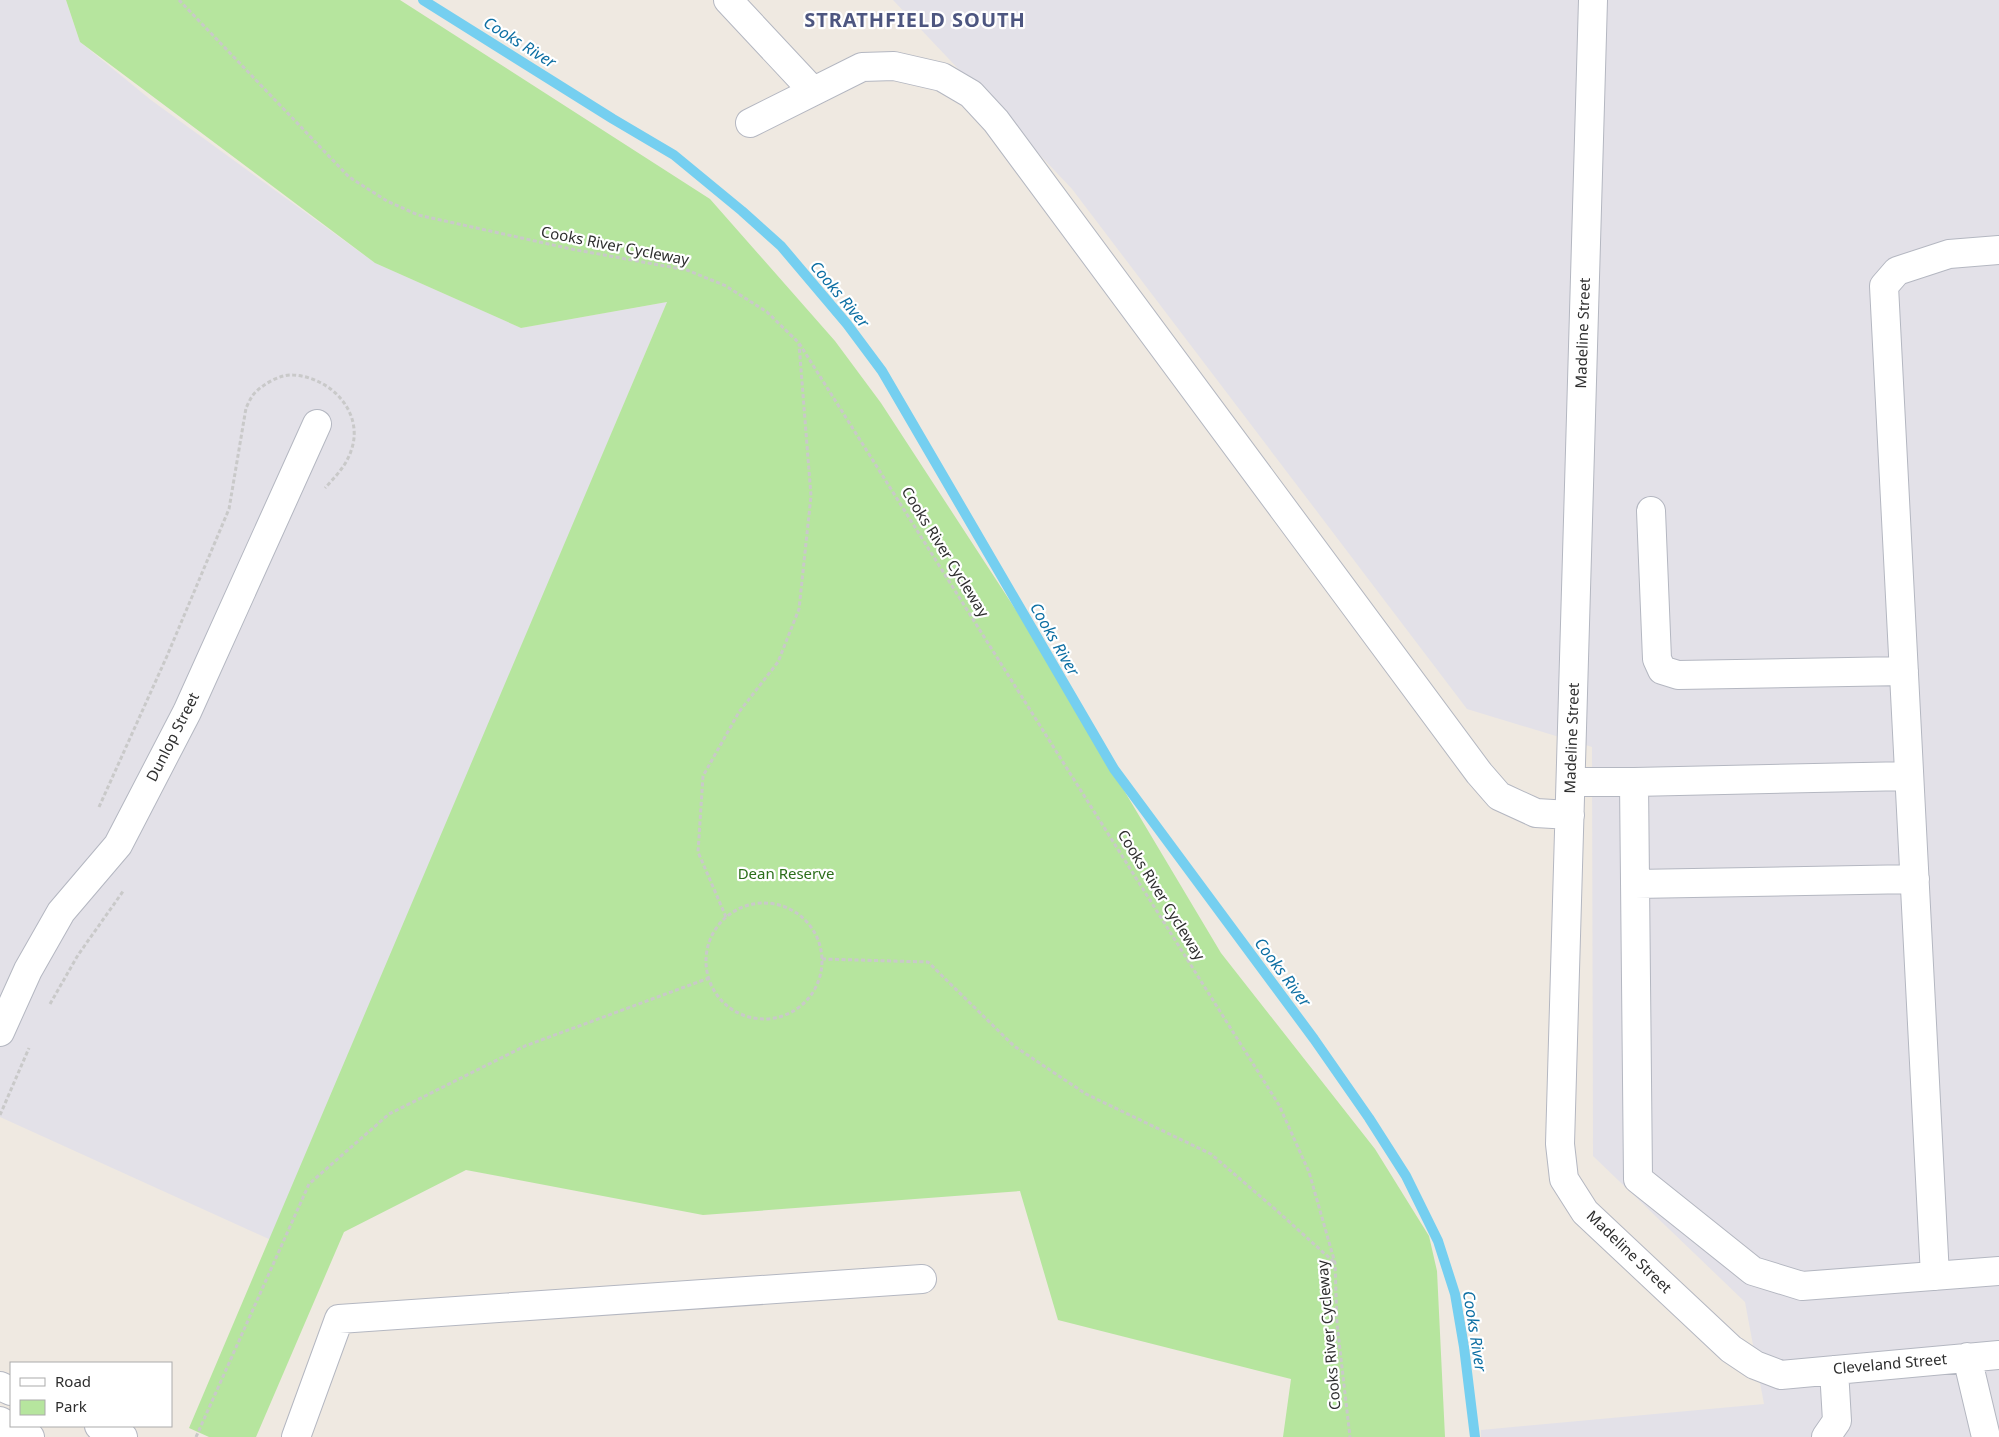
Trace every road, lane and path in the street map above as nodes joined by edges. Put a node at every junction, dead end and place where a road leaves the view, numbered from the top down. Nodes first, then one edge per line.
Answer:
1 (180, 0) edge
2 (728, 0) edge
3 (1593, 0) edge
4 (813, 91) junction
5 (750, 123) dead end
6 (1999, 250) edge
7 (799, 343) junction
8 (317, 424) dead end
9 (1651, 511) dead end
10 (1904, 671) junction
11 (1909, 776) junction
12 (1571, 782) junction
13 (1634, 782) junction
14 (1570, 815) junction
15 (1915, 879) junction
16 (1635, 884) junction
17 (726, 917) junction
18 (822, 958) junction
19 (708, 978) junction
20 (0, 1032) edge
21 (1336, 1263) junction
22 (1999, 1271) edge
23 (1935, 1276) junction
24 (922, 1279) dead end
25 (1999, 1354) edge
26 (1967, 1357) junction
27 (1834, 1370) junction
28 (1781, 1375) joint
29 (11, 1427) edge
30 (101, 1427) edge
31 (30, 1437) edge
32 (123, 1437) edge
33 (196, 1437) edge
34 (296, 1437) edge
35 (1350, 1437) edge
36 (1826, 1437) edge
37 (1986, 1437) edge

1 - 7 path, Cooks River Cycleway
2 - 4 street
3 - 12 street, Madeline Street
4 - 5 street
4 - 14 street
6 - 10 street
7 - 17 path
7 - 21 path, Cooks River Cycleway
8 - 20 street, Dunlop Street
9 - 10 street
10 - 11 street
11 - 13 street
11 - 15 street
12 - 13 street
12 - 14 street, Madeline Street
13 - 16 street
14 - 28 street, Madeline Street
15 - 16 street
15 - 23 street
16 - 23 street
17 - 18 path
17 - 19 path
18 - 19 path
18 - 21 path
19 - 33 path
21 - 35 path, Cooks River Cycleway
22 - 23 street
24 - 34 street
25 - 26 street, Cleveland Street
26 - 27 street, Cleveland Street
26 - 37 street
27 - 28 street, Cleveland Street
27 - 36 street
29 - 31 street
30 - 32 street

